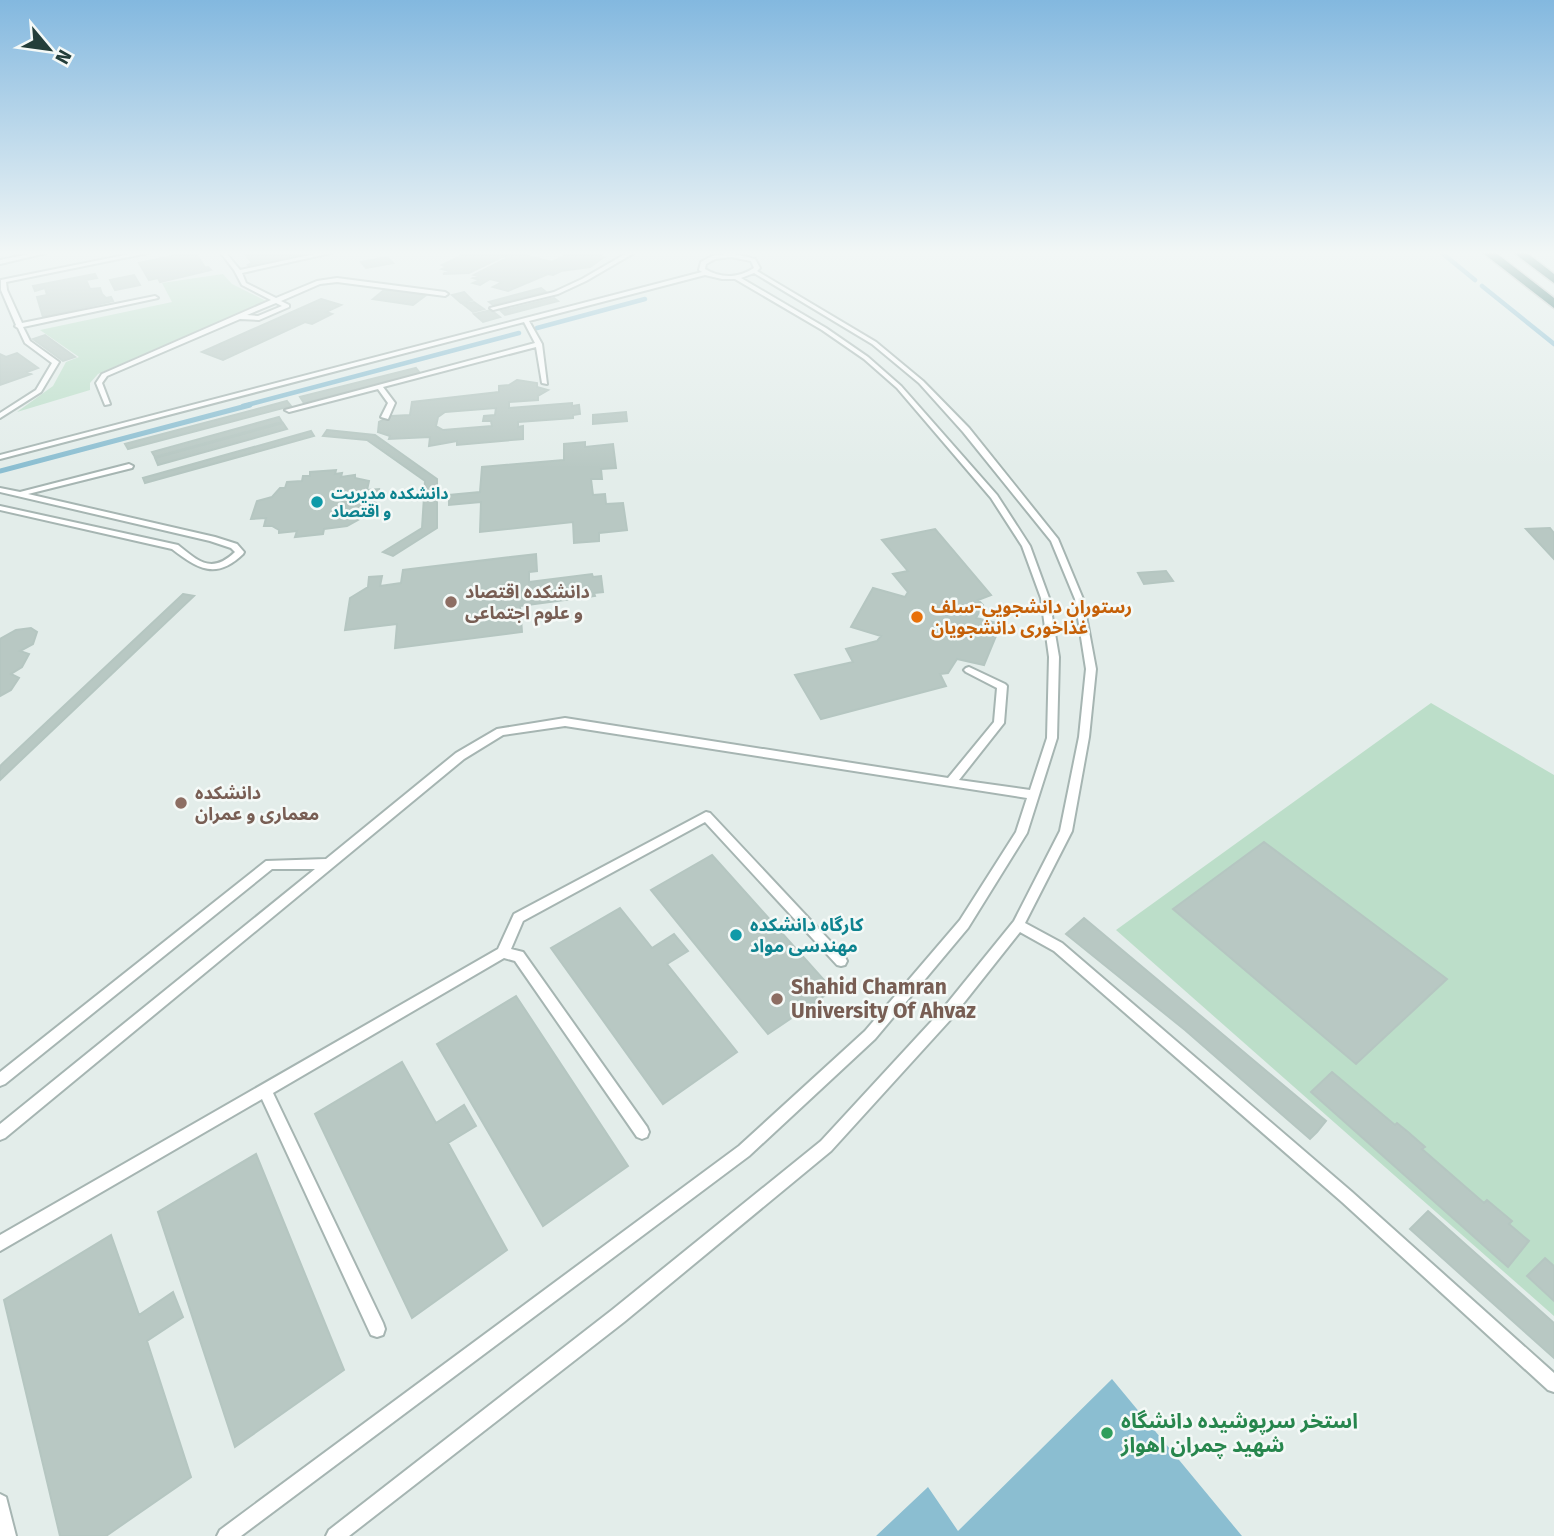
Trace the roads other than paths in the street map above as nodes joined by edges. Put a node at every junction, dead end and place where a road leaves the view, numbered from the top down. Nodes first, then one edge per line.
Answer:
1 (24, 325) edge
2 (220, 325) edge
3 (500, 325) edge
4 (529, 325) edge
5 (817, 325) edge
6 (843, 325) edge
7 (18, 326) joint
8 (539, 344) junction
9 (921, 382) junction
10 (545, 383) dead end
11 (379, 386) junction
12 (899, 387) junction
13 (107, 404) dead end
14 (289, 410) dead end
15 (0, 416) edge
16 (385, 417) dead end
17 (0, 457) edge
18 (129, 466) dead end
19 (0, 490) edge
20 (20, 494) junction
21 (0, 508) edge
22 (969, 670) dead end
23 (951, 782) junction
24 (1034, 795) junction
25 (329, 864) junction
26 (1018, 925) junction
27 (503, 953) junction
28 (841, 961) dead end
29 (0, 1080) edge
30 (265, 1091) junction
31 (642, 1132) dead end
32 (0, 1133) edge
33 (0, 1244) edge
34 (377, 1329) dead end
35 (1554, 1384) edge
36 (0, 1503) edge
37 (7, 1536) edge
38 (226, 1536) edge
39 (335, 1536) edge

1 - 7 lane
2 - 13 lane
3 - 17 lane
4 - 8 lane
5 - 12 lane
6 - 9 lane
7 - 15 lane
8 - 10 lane
8 - 11 lane
9 - 12 lane
9 - 26 lane
11 - 14 lane
11 - 16 lane
12 - 24 lane
18 - 20 lane
19 - 20 lane
20 - 21 lane
22 - 23 lane
23 - 24 lane
23 - 25 lane
24 - 38 lane
25 - 29 lane
25 - 32 lane
26 - 35 lane
26 - 39 lane
27 - 28 lane
27 - 30 lane
27 - 31 lane
30 - 33 lane
30 - 34 lane
36 - 37 lane

